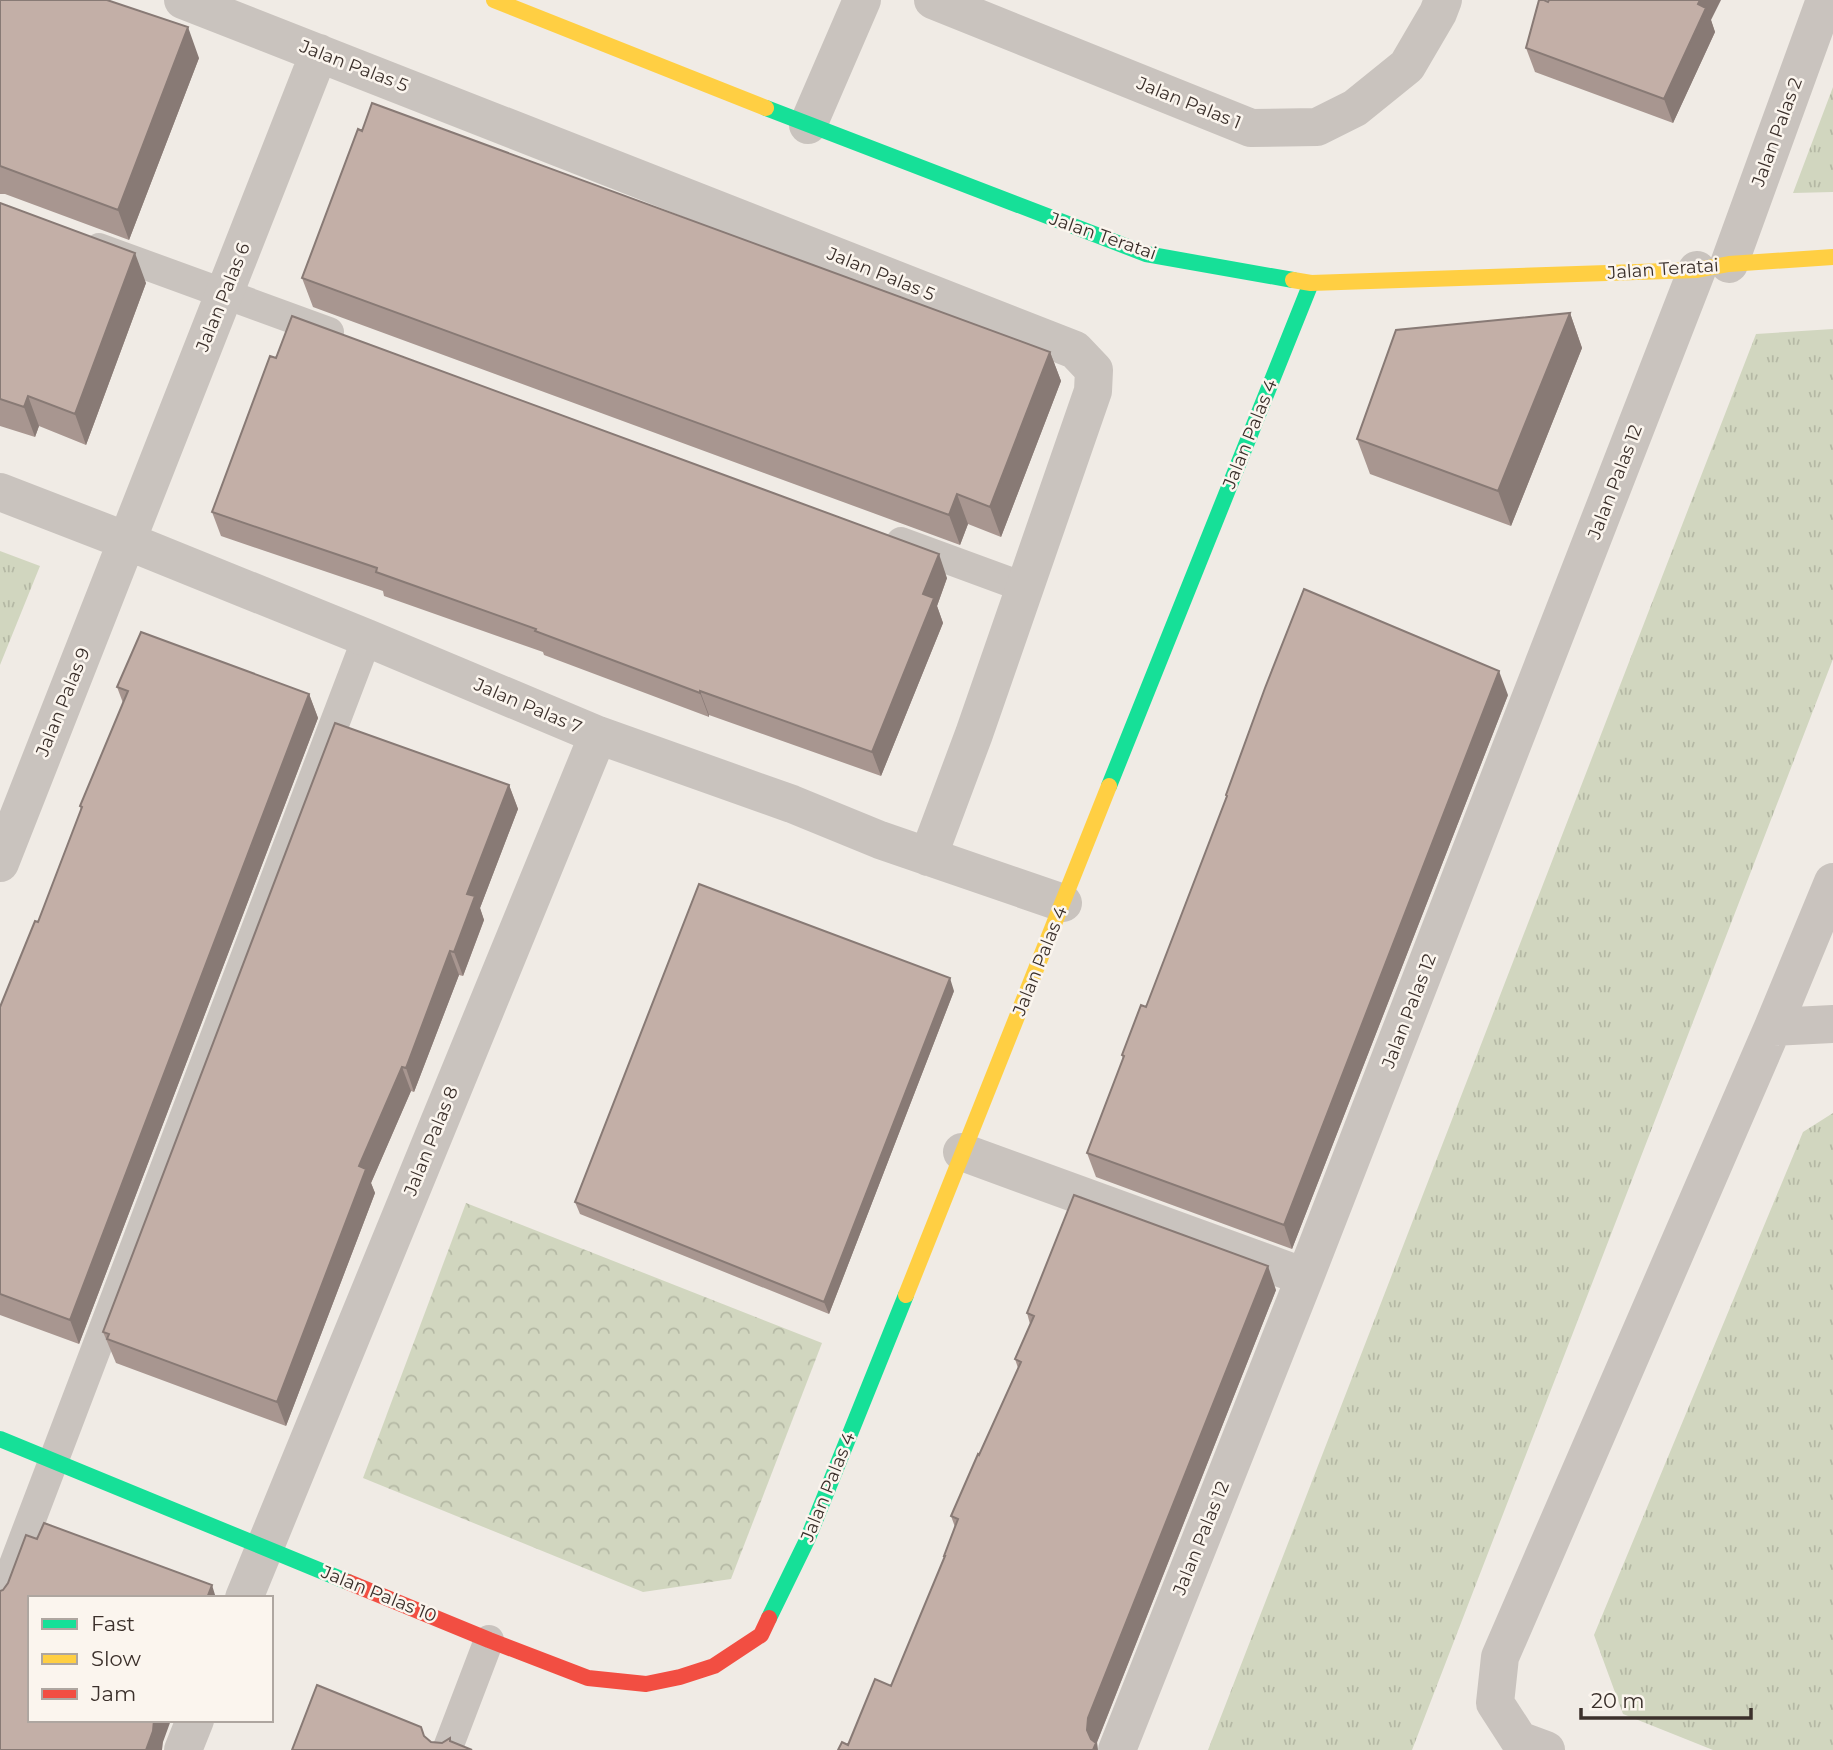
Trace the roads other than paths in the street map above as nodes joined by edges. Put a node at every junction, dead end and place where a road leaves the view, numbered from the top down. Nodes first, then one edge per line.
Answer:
1 (183, 0) edge
2 (494, 0) edge
3 (862, 0) edge
4 (933, 0) edge
5 (1443, 0) edge
6 (1825, 0) edge
7 (320, 52) junction
8 (808, 125) junction
9 (75, 239) edge
10 (1833, 257) edge
11 (1713, 267) junction
12 (1311, 283) junction
13 (224, 294) junction
14 (355, 342) edge
15 (0, 492) edge
16 (881, 535) edge
17 (127, 541) junction
18 (1026, 588) junction
19 (367, 638) junction
20 (598, 735) junction
21 (928, 857) junction
22 (0, 863) edge
23 (1833, 882) edge
24 (1063, 903) junction
25 (1833, 1024) edge
26 (1773, 1027) junction
27 (962, 1152) junction
28 (1305, 1277) junction
29 (0, 1439) edge
30 (54, 1461) junction
31 (264, 1547) junction
32 (245, 1596) edge
33 (0, 1601) edge
34 (761, 1635) joint
35 (489, 1640) junction
36 (194, 1722) edge
37 (183, 1750) edge
38 (447, 1750) edge
39 (1117, 1750) edge
40 (1546, 1750) edge

1 - 7 street, Jalan Palas 5
2 - 8 street, Jalan Teratai
3 - 8 street
4 - 5 street, Jalan Palas 1
6 - 11 street, Jalan Palas 2
7 - 13 street, Jalan Palas 6
7 - 18 street, Jalan Palas 5
8 - 12 street, Jalan Teratai
9 - 13 lane
10 - 11 street, Jalan Teratai
11 - 12 street, Jalan Teratai
11 - 28 street, Jalan Palas 12
12 - 24 street, Jalan Palas 4
13 - 14 lane
13 - 17 street, Jalan Palas 6
15 - 17 street, Jalan Palas 7
16 - 18 lane
17 - 19 street, Jalan Palas 7
17 - 22 street, Jalan Palas 9
18 - 21 street, Jalan Palas 5
19 - 20 street, Jalan Palas 7
19 - 30 lane
20 - 21 street, Jalan Palas 7
20 - 31 street, Jalan Palas 8
21 - 24 street, Jalan Palas 7
23 - 26 street
24 - 27 street, Jalan Palas 4
25 - 26 street
26 - 40 street
27 - 28 street
27 - 34 street, Jalan Palas 4
28 - 39 street, Jalan Palas 12
29 - 30 street, Jalan Palas 10
30 - 31 street, Jalan Palas 10
30 - 33 lane
31 - 32 street, Jalan Palas 8
31 - 35 street, Jalan Palas 10
34 - 35 street, Jalan Palas 10
35 - 38 lane
36 - 37 street

